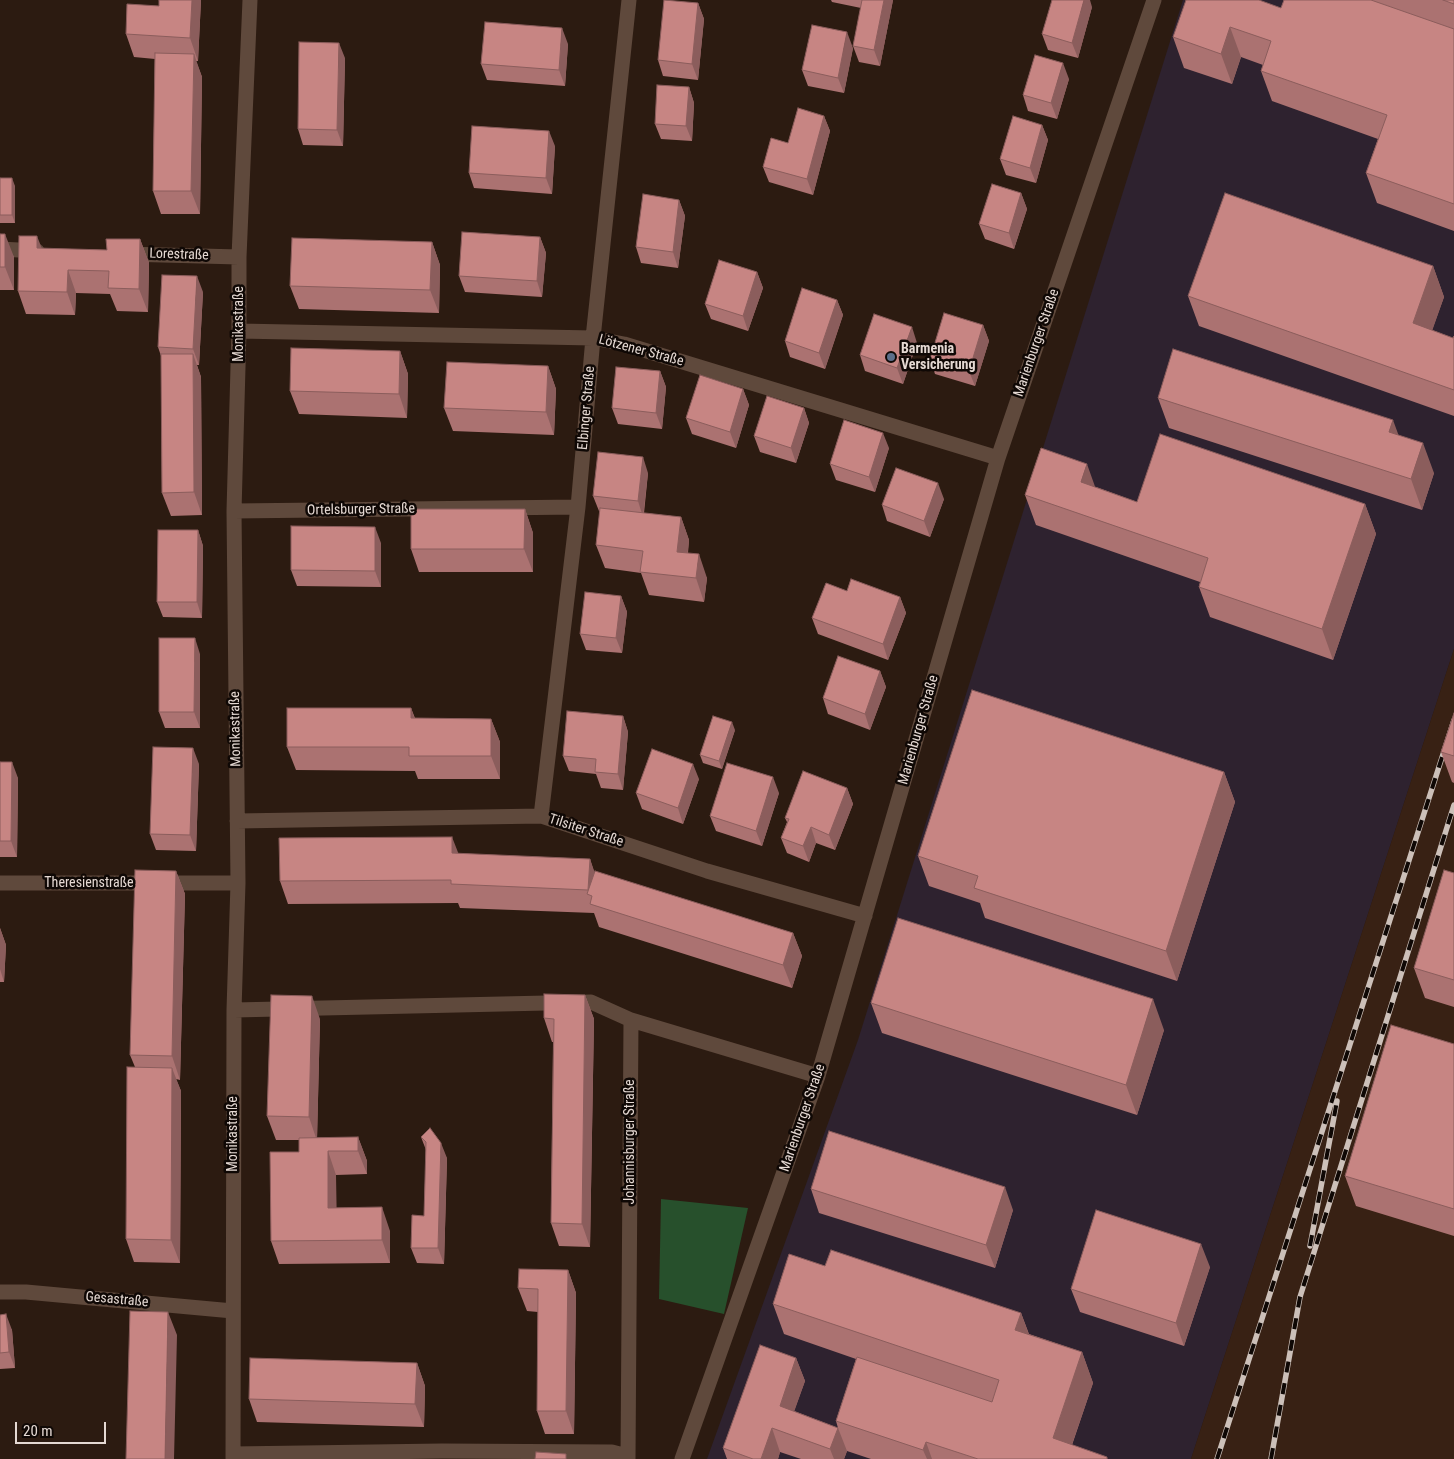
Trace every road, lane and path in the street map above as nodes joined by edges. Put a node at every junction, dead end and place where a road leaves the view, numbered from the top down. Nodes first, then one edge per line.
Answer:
1 (250, 0) edge
2 (629, 0) edge
3 (1154, 0) edge
4 (0, 250) edge
5 (50, 251) edge
6 (109, 253) edge
7 (239, 257) junction
8 (239, 331) junction
9 (592, 338) junction
10 (998, 458) junction
11 (578, 508) junction
12 (234, 511) junction
13 (541, 816) junction
14 (237, 821) junction
15 (0, 883) edge
16 (238, 883) junction
17 (865, 916) junction
18 (234, 1010) junction
19 (631, 1020) junction
20 (818, 1076) junction
21 (0, 1292) edge
22 (233, 1311) junction
23 (233, 1457) edge
24 (628, 1457) edge
25 (682, 1459) edge

1 - 7 street, Monikastraße
2 - 9 street, Elbinger Straße
3 - 10 street, Marienburger Straße
4 - 5 street
6 - 7 street, Lorestraße
7 - 8 street, Monikastraße
8 - 9 street, Lötzener Straße
8 - 12 street, Monikastraße
9 - 10 street, Lötzener Straße
9 - 11 street, Elbinger Straße
10 - 17 street, Marienburger Straße
11 - 12 street, Ortelsburger Straße
11 - 13 street, Elbinger Straße
12 - 14 street, Monikastraße
13 - 14 street, Tilsiter Straße
13 - 17 street, Tilsiter Straße
14 - 16 street, Monikastraße
15 - 16 street, Theresienstraße
16 - 18 street, Monikastraße
17 - 20 street, Marienburger Straße
18 - 19 street
18 - 22 street, Monikastraße
19 - 20 street
19 - 24 street, Johannisburger Straße
20 - 25 street, Marienburger Straße
21 - 22 street, Gesastraße
22 - 23 street, Monikastraße
23 - 24 street

